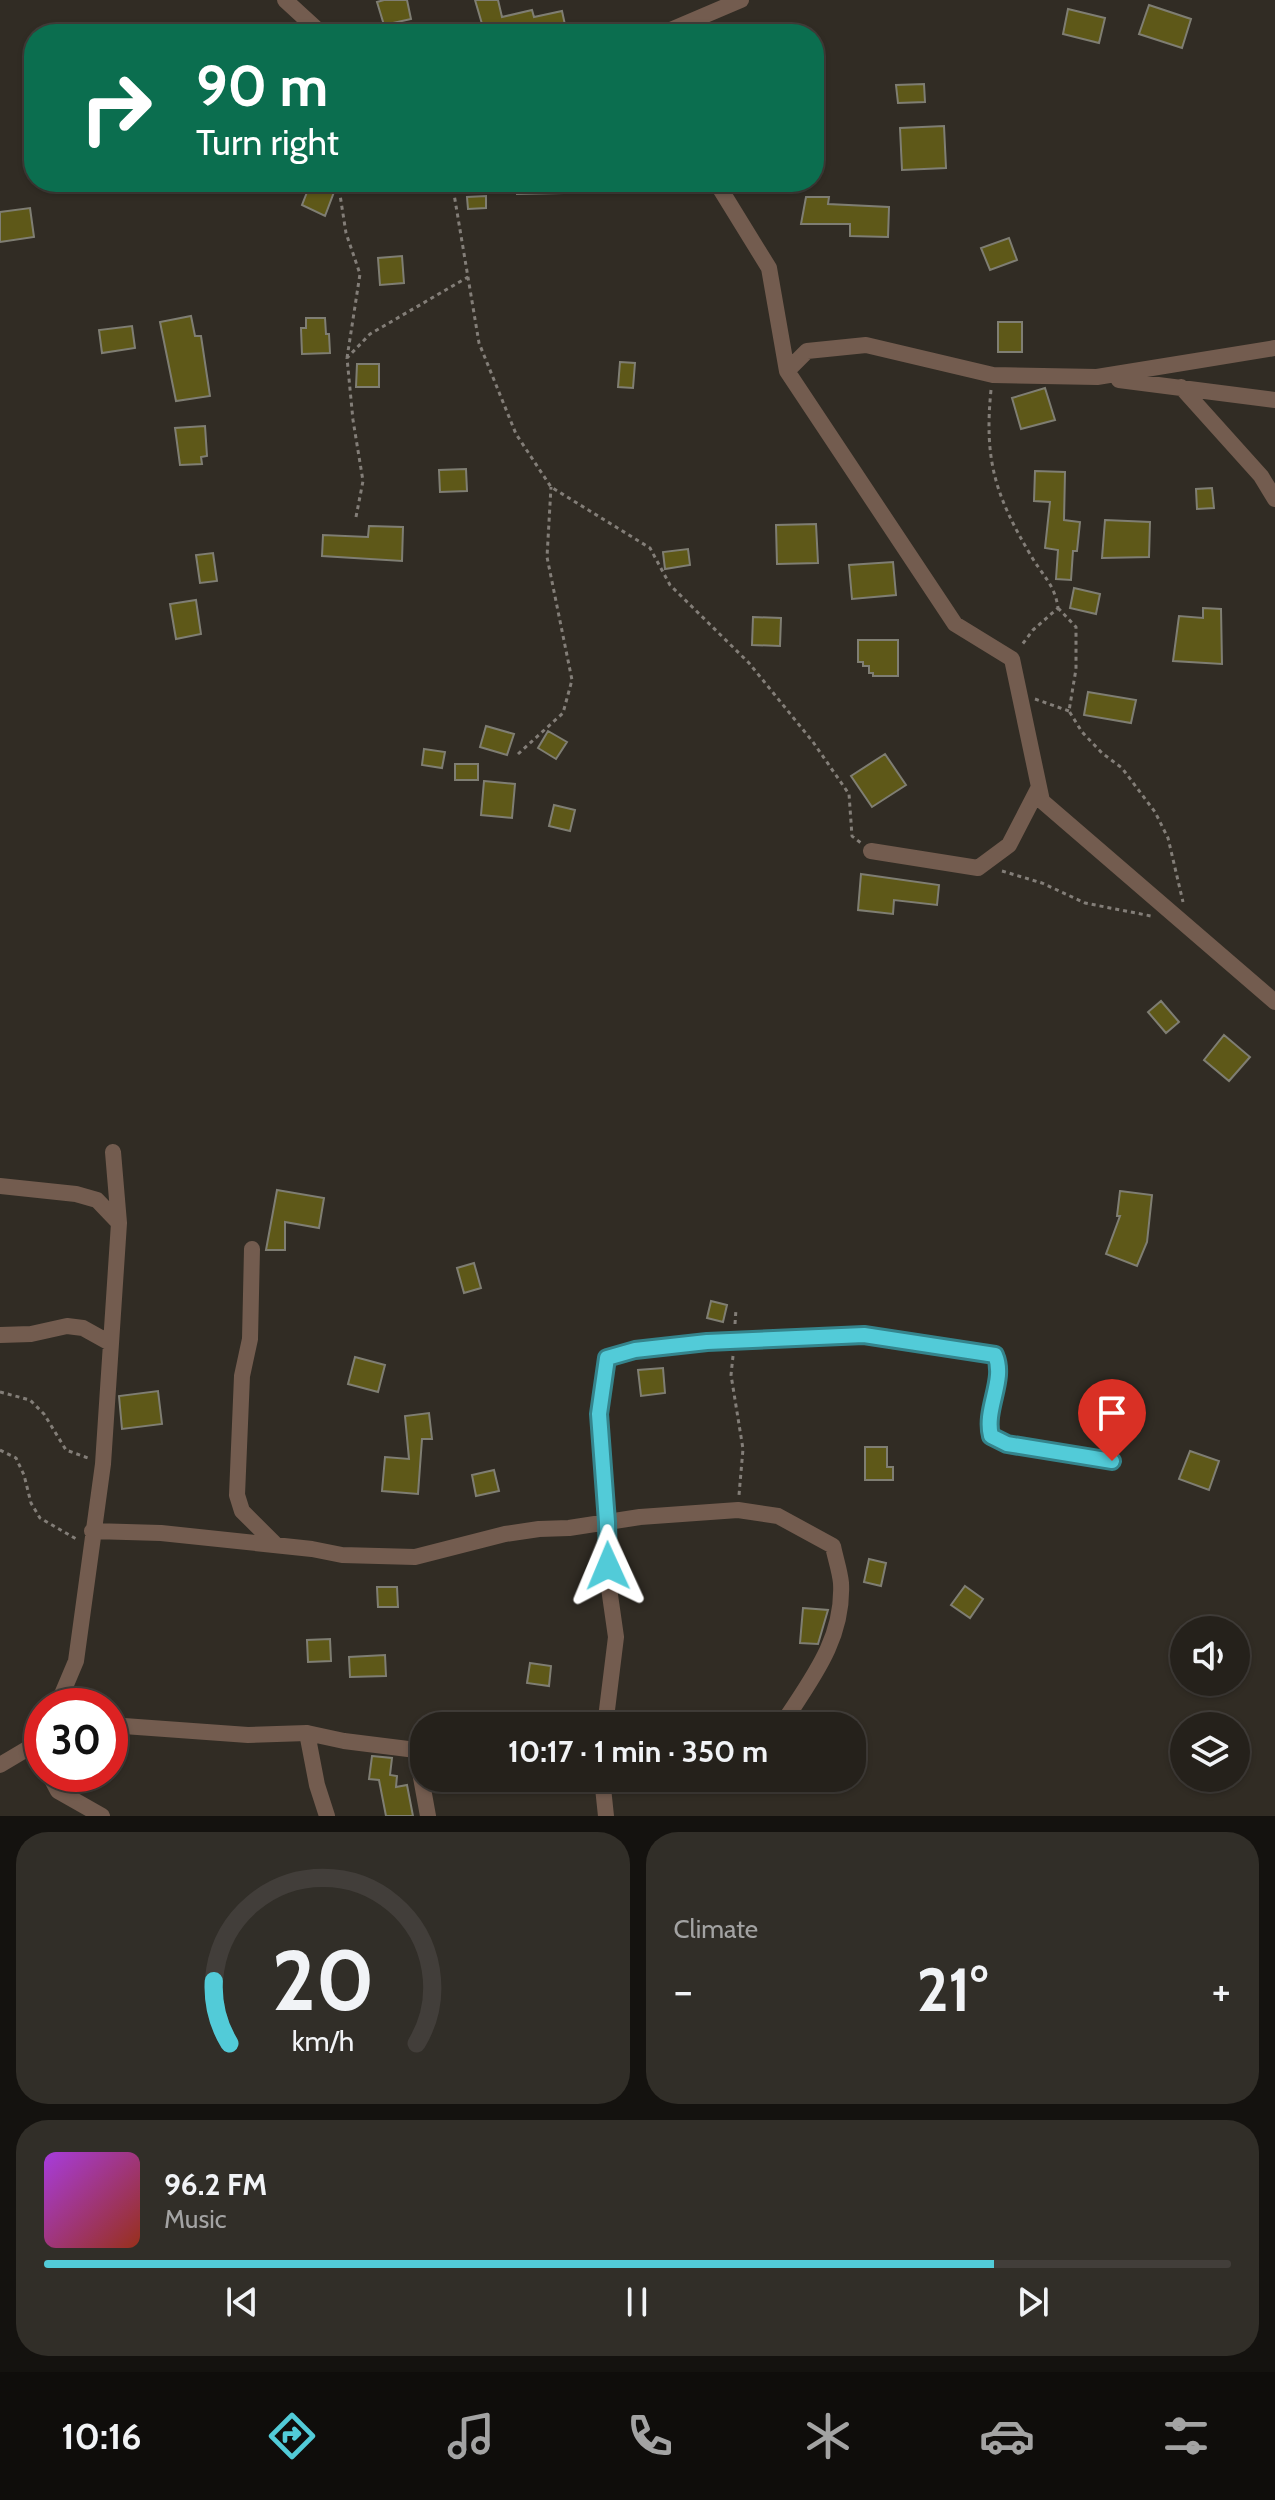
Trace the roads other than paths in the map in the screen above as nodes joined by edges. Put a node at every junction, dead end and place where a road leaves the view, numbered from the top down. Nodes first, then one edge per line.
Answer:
1 (285, 0) edge
2 (741, 0) edge
3 (311, 24) edge
4 (685, 24) edge
5 (722, 192) edge
6 (1275, 348) edge
7 (787, 371) junction
8 (1097, 377) junction
9 (1181, 387) junction
10 (1275, 400) edge
11 (1275, 499) edge
12 (1039, 787) junction
13 (871, 851) road end
14 (1275, 1002) edge
15 (113, 1152) dead end
16 (0, 1186) edge
17 (119, 1223) junction
18 (252, 1249) dead end
19 (0, 1335) edge
20 (110, 1343) junction
21 (1112, 1461) dead end
22 (607, 1522) junction
23 (92, 1539) junction
24 (276, 1545) junction
25 (65, 1688) edge
26 (607, 1712) edge
27 (790, 1712) edge
28 (128, 1726) edge
29 (307, 1733) junction
30 (410, 1750) edge
31 (24, 1755) edge
32 (0, 1765) edge
33 (60, 1792) edge
34 (425, 1792) edge
35 (603, 1792) edge
36 (102, 1816) edge
37 (327, 1816) edge
38 (428, 1816) edge
39 (606, 1816) edge

1 - 3 street
2 - 4 street
5 - 7 street
6 - 8 street
7 - 8 street
7 - 12 street
8 - 9 street
9 - 10 street
9 - 11 street
12 - 13 street
12 - 14 street
15 - 17 street
16 - 17 street
17 - 20 street
18 - 24 street
19 - 20 street
20 - 23 street
21 - 22 street
22 - 24 street
22 - 26 street
22 - 27 street
23 - 24 street
23 - 25 street
28 - 29 street
29 - 30 street
29 - 37 street
31 - 32 street
33 - 36 street
34 - 38 street
35 - 39 street

